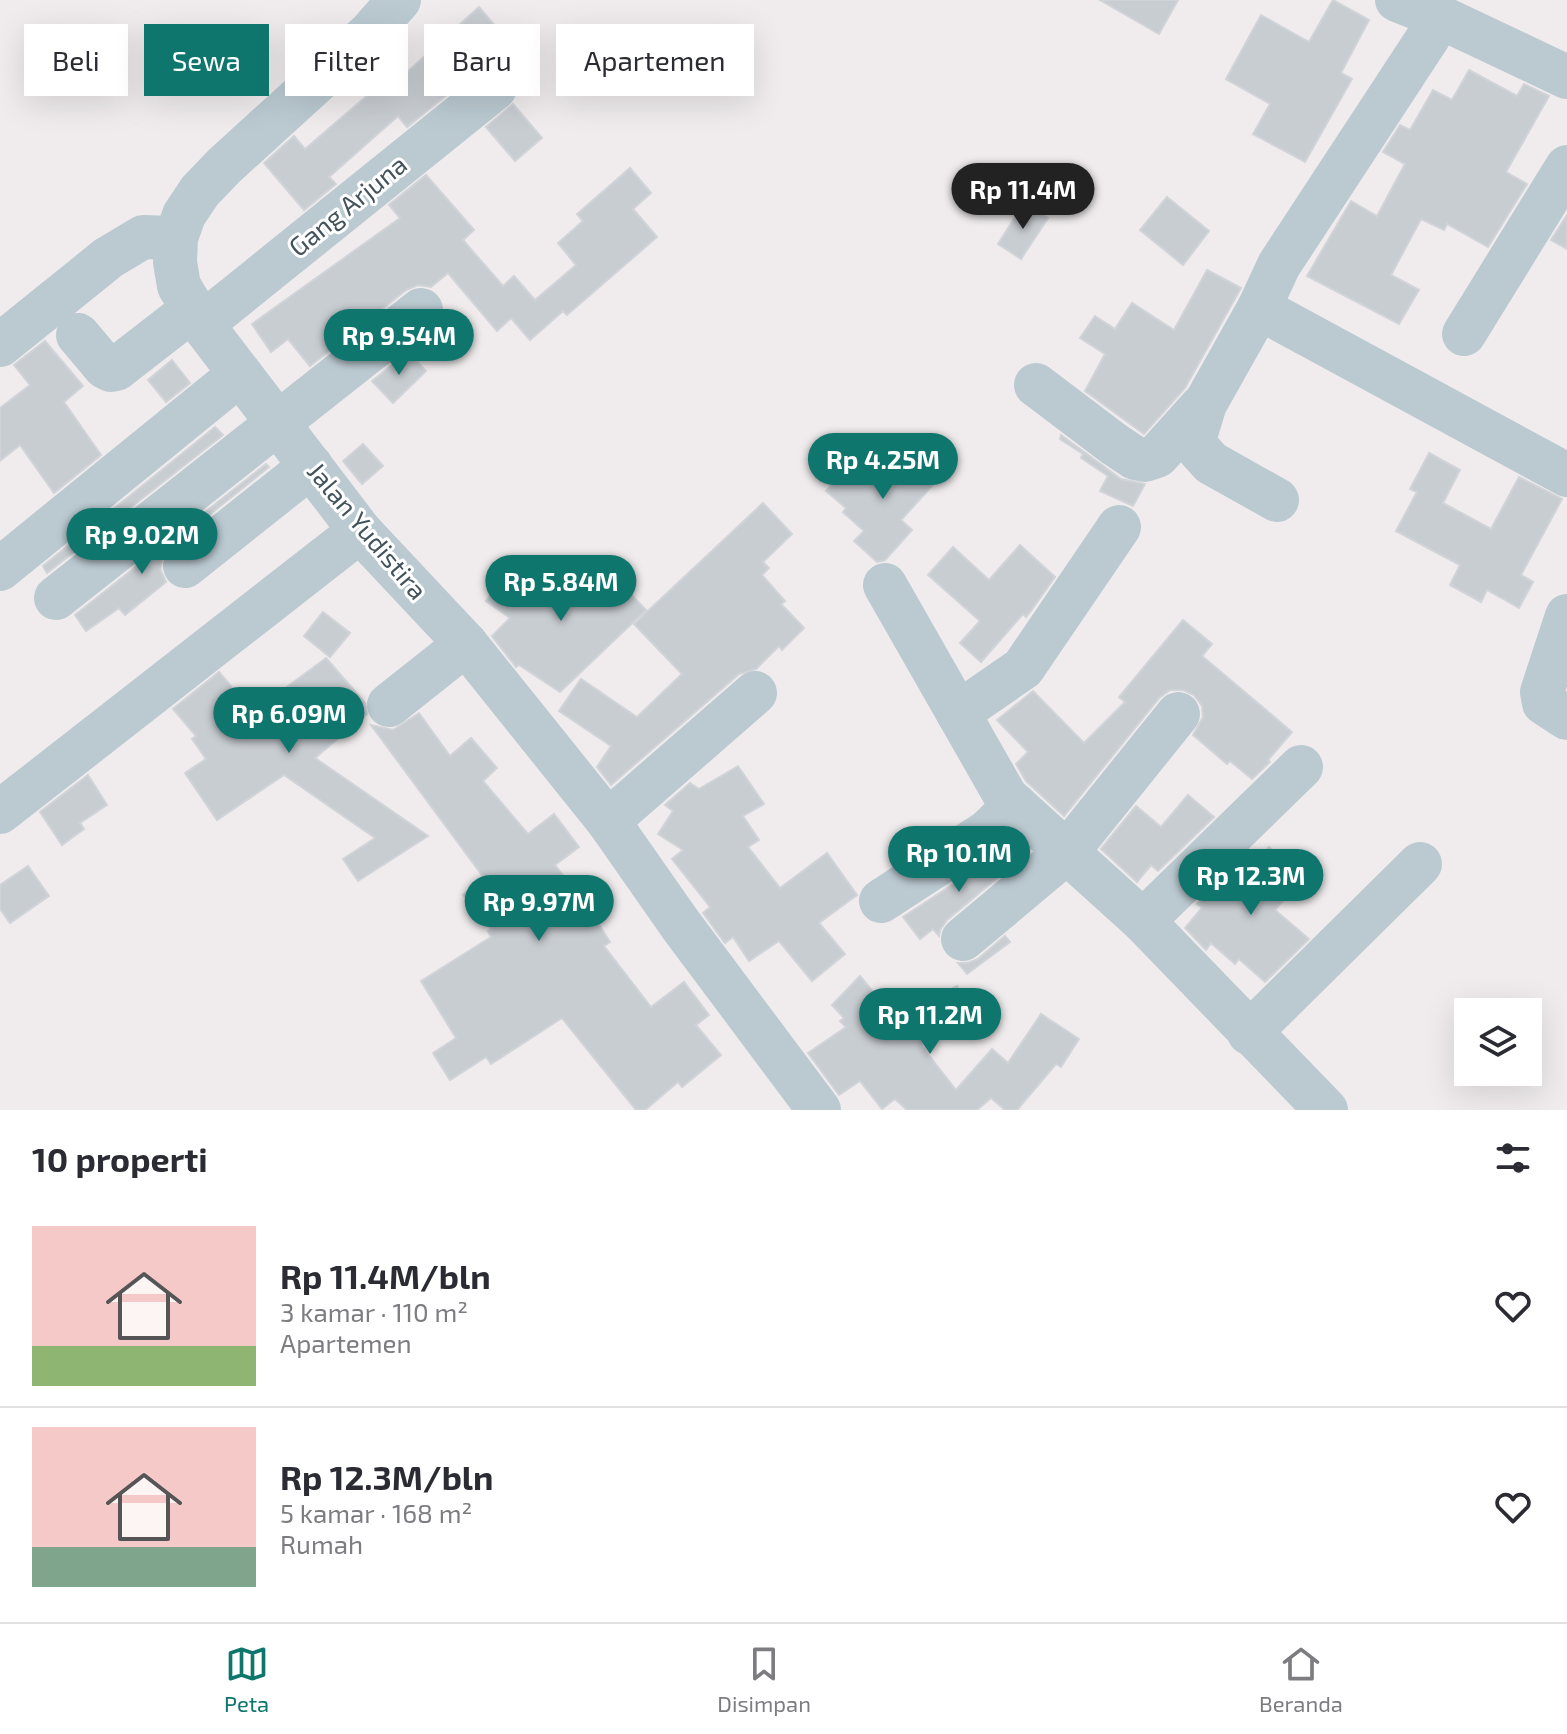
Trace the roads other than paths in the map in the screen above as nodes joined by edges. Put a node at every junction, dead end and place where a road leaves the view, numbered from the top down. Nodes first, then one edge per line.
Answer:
1 (399, 0) edge
2 (1421, 7) edge
3 (1567, 77) edge
4 (485, 96) edge
5 (1567, 167) edge
6 (176, 238) junction
7 (1259, 308) junction
8 (421, 310) dead end
9 (197, 317) junction
10 (1464, 334) dead end
11 (78, 335) dead end
12 (0, 345) edge
13 (240, 374) junction
14 (1036, 385) dead end
15 (1205, 404) junction
16 (278, 424) junction
17 (311, 466) junction
18 (1567, 475) edge
19 (1277, 500) dead end
20 (1119, 527) dead end
21 (360, 531) junction
22 (185, 566) dead end
23 (0, 569) edge
24 (885, 585) dead end
25 (56, 598) dead end
26 (1567, 616) edge
27 (466, 644) junction
28 (755, 693) dead end
29 (389, 705) dead end
30 (958, 713) junction
31 (1178, 714) dead end
32 (1567, 718) edge
33 (1301, 767) dead end
34 (1015, 805) junction
35 (0, 812) edge
36 (608, 821) junction
37 (1067, 852) junction
38 (1420, 864) dead end
39 (881, 901) dead end
40 (1143, 921) junction
41 (963, 939) dead end
42 (1249, 1033) junction
43 (819, 1110) edge
44 (1326, 1110) edge

1 - 6 street, Jalan Yudistira
2 - 3 street
2 - 7 street
4 - 9 street, Gang Arjuna
5 - 10 street
6 - 9 street, Jalan Yudistira
6 - 12 street
7 - 15 street
7 - 18 street
8 - 16 street
9 - 11 street, Gang Arjuna
9 - 13 street, Jalan Yudistira
13 - 16 street, Jalan Yudistira
13 - 23 street
14 - 15 street
15 - 19 street
16 - 17 street, Jalan Yudistira
16 - 25 street
17 - 21 street, Jalan Yudistira
17 - 22 street
20 - 30 street
21 - 27 street, Jalan Yudistira
21 - 35 street
24 - 30 street
26 - 32 street
27 - 29 street
27 - 36 street, Jalan Yudistira
28 - 36 street
30 - 34 street
31 - 37 street
33 - 40 street
34 - 37 street
34 - 39 street
36 - 43 street, Jalan Yudistira
37 - 40 street
37 - 41 street
38 - 42 street
40 - 42 street
42 - 44 street

